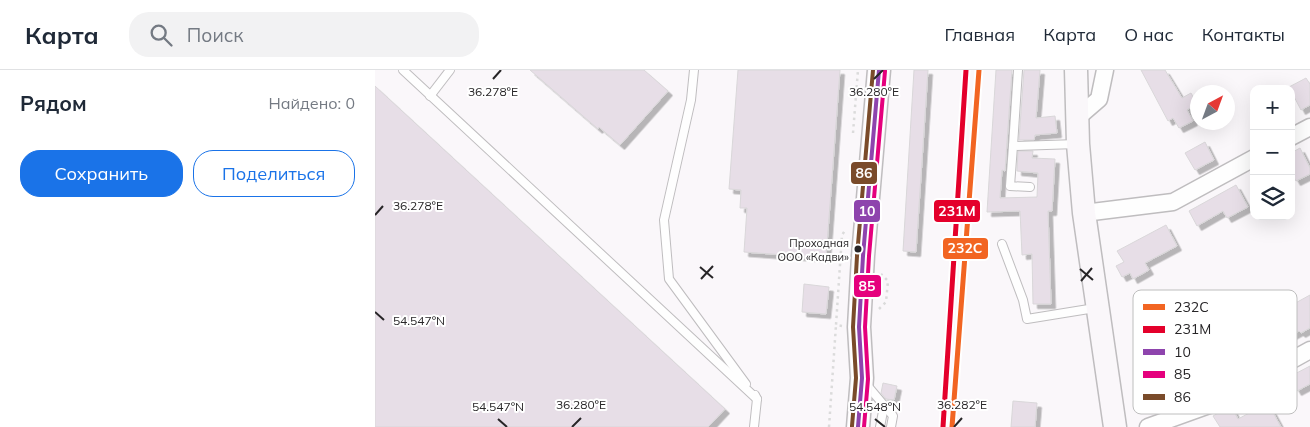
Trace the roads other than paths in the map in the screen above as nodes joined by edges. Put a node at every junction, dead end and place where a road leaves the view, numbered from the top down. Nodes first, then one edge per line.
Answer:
1 (403, 70) edge
2 (450, 70) edge
3 (694, 70) edge
4 (879, 70) edge
5 (1018, 70) edge
6 (1076, 70) edge
7 (1105, 70) edge
8 (430, 96) junction
9 (1077, 118) junction
10 (1310, 127) edge
11 (1295, 135) edge
12 (1078, 144) junction
13 (1013, 146) junction
14 (1250, 160) edge
15 (1030, 187) dead end
16 (1084, 213) junction
17 (1002, 244) dead end
18 (1097, 308) junction
19 (1310, 350) edge
20 (1297, 357) edge
21 (862, 378) junction
22 (757, 398) junction
23 (885, 406) junction
24 (1184, 414) edge
25 (754, 427) edge
26 (858, 427) edge
27 (881, 427) edge
28 (891, 427) edge
29 (1115, 427) edge
30 (1148, 427) edge

1 - 8 lane
2 - 8 lane
3 - 22 lane
4 - 21 main road
5 - 13 lane
6 - 9 main road
7 - 9 street
8 - 22 lane
9 - 12 main road
10 - 11 street
12 - 13 lane
12 - 16 main road
13 - 15 lane
14 - 16 street
16 - 18 main road
17 - 18 lane
18 - 29 main road
19 - 20 street
21 - 23 lane
21 - 26 main road
22 - 25 lane
23 - 27 lane
23 - 28 lane
24 - 30 street

